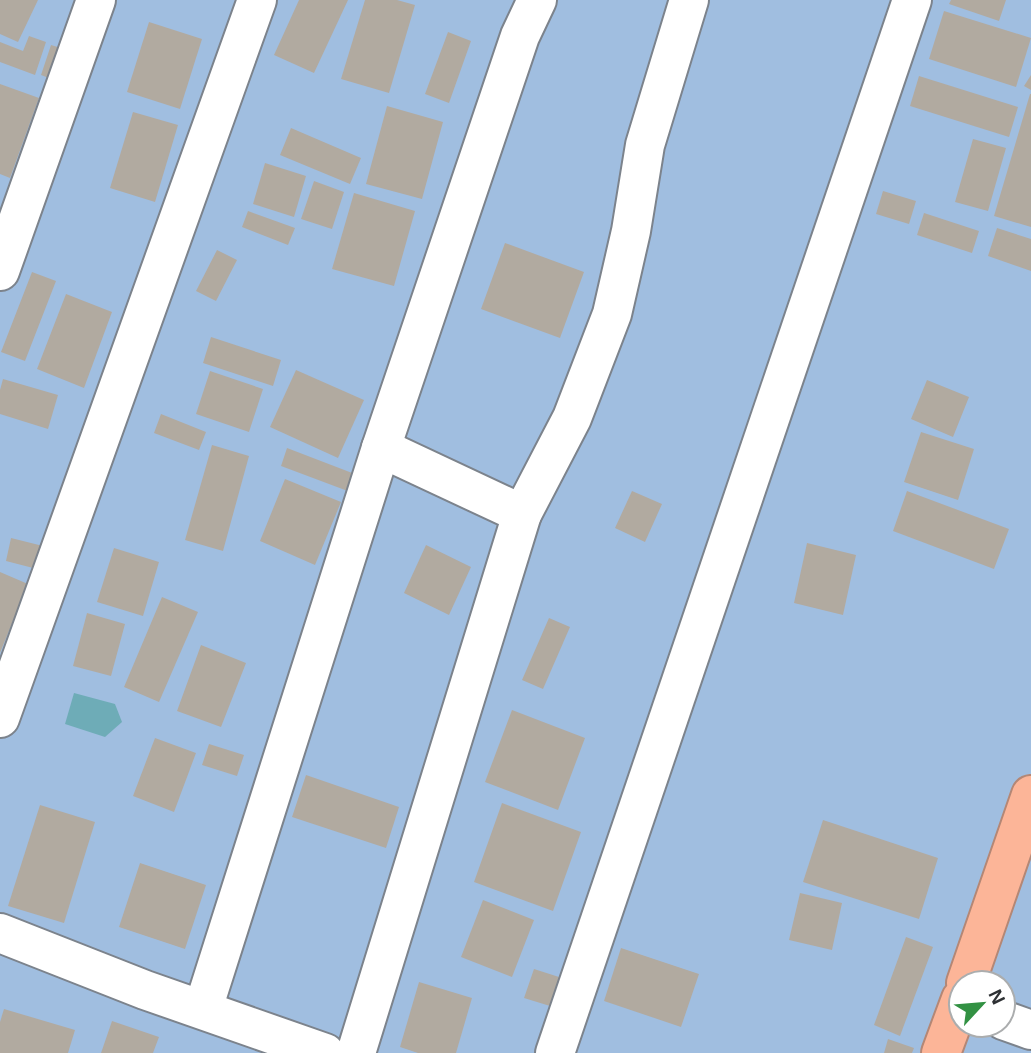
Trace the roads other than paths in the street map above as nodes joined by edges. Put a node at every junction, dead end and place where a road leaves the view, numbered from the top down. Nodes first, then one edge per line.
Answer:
1 (96, 0) edge
2 (257, 0) edge
3 (537, 0) edge
4 (689, 0) edge
5 (912, 0) edge
6 (0, 271) edge
7 (381, 449) junction
8 (522, 514) junction
9 (0, 718) edge
10 (1031, 795) edge
11 (0, 933) edge
12 (972, 969) edge
13 (203, 1010) junction
14 (237, 1038) edge
15 (325, 1053) edge
16 (356, 1053) edge
17 (555, 1053) edge

1 - 6 street
2 - 9 street
3 - 7 street
4 - 8 street
5 - 17 street
7 - 8 street
7 - 13 street
8 - 16 street
10 - 12 highway
11 - 13 street
13 - 14 street
14 - 15 street

